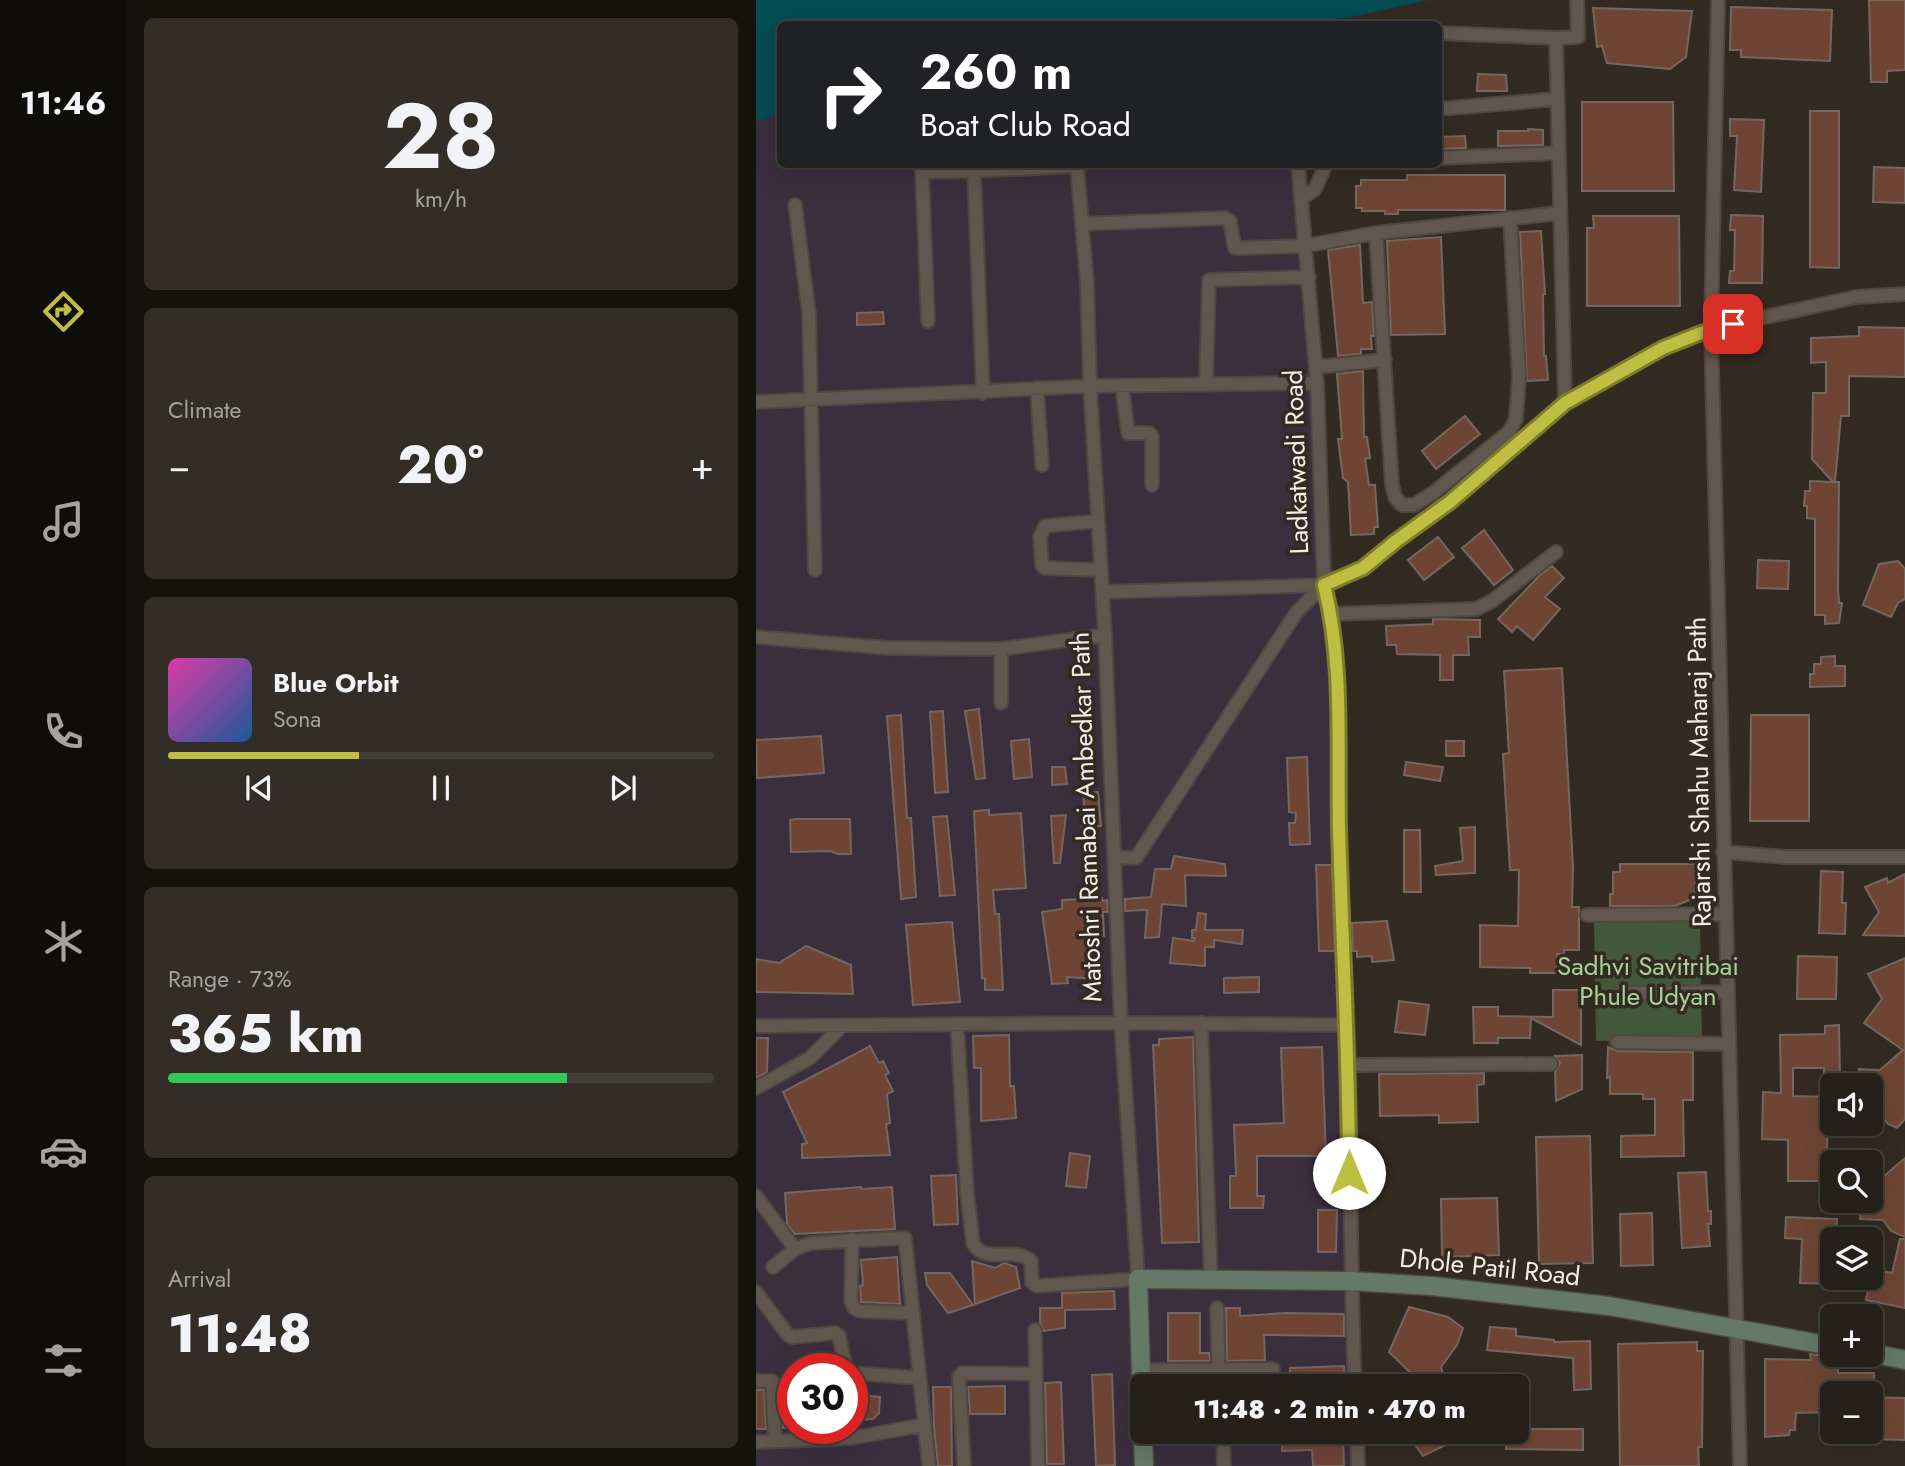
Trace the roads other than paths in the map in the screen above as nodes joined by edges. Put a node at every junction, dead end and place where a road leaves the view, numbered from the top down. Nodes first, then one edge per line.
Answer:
1 (1577, 0) edge
2 (1718, 0) edge
3 (1442, 33) edge
4 (1556, 38) junction
5 (1557, 99) junction
6 (1442, 109) edge
7 (1558, 153) junction
8 (1442, 158) edge
9 (1036, 168) edge
10 (1077, 168) edge
11 (1298, 168) edge
12 (1324, 168) edge
13 (974, 171) junction
14 (1301, 199) junction
15 (795, 205) dead end
16 (1560, 212) junction
17 (1510, 218) junction
18 (1082, 224) junction
19 (1377, 233) junction
20 (1304, 247) junction
21 (1308, 277) junction
22 (1905, 294) edge
23 (928, 321) dead end
24 (1711, 329) junction
25 (1385, 360) junction
26 (1316, 366) junction
27 (1317, 383) junction
28 (1206, 385) junction
29 (1090, 386) junction
30 (1122, 386) junction
31 (1037, 388) junction
32 (983, 393) junction
33 (811, 400) junction
34 (756, 402) edge
35 (1565, 403) junction
36 (1516, 419) junction
37 (1531, 432) junction
38 (1042, 465) dead end
39 (1152, 485) dead end
40 (1098, 522) junction
41 (1556, 552) dead end
42 (815, 569) dead end
43 (1101, 570) junction
44 (1324, 585) junction
45 (1103, 592) junction
46 (1331, 614) junction
47 (1105, 635) junction
48 (756, 637) edge
49 (1001, 649) junction
50 (1001, 703) dead end
51 (1723, 852) junction
52 (1114, 857) junction
53 (1905, 857) edge
54 (1725, 914) junction
55 (1587, 915) dead end
56 (1727, 992) junction
57 (1620, 993) dead end
58 (1121, 1023) junction
59 (1201, 1023) junction
60 (957, 1024) junction
61 (843, 1025) junction
62 (1346, 1025) junction
63 (756, 1026) edge
64 (1616, 1042) dead end
65 (1729, 1044) junction
66 (1550, 1064) dead end
67 (1349, 1065) junction
68 (756, 1088) edge
69 (756, 1196) edge
70 (852, 1240) junction
71 (795, 1249) junction
72 (773, 1266) dead end
73 (1138, 1279) junction
74 (1211, 1280) junction
75 (1350, 1281) junction
76 (756, 1292) edge
77 (1217, 1308) dead end
78 (912, 1313) junction
79 (1737, 1329) junction
80 (1035, 1330) dead end
81 (1820, 1344) edge
82 (843, 1353) edge
83 (1883, 1355) edge
84 (1905, 1360) edge
85 (1219, 1369) junction
86 (1273, 1369) dead end
87 (1141, 1370) junction
88 (868, 1374) edge
89 (1035, 1374) junction
90 (1141, 1374) edge
91 (1219, 1374) edge
92 (1354, 1374) edge
93 (919, 1378) junction
94 (756, 1381) edge
95 (923, 1425) junction
96 (775, 1441) junction
97 (756, 1442) edge
98 (1143, 1444) edge
99 (1223, 1444) edge
100 (1357, 1444) edge
101 (929, 1466) edge
102 (964, 1466) edge
103 (1038, 1466) edge
104 (1144, 1466) edge
105 (1224, 1466) edge
106 (1358, 1466) edge
107 (1740, 1466) edge

1 - 4 street
2 - 24 street, Rajarshi Shahu Maharaj Path
3 - 4 street
4 - 5 street
5 - 6 street
5 - 7 street
7 - 8 street
7 - 16 street
9 - 13 street
10 - 18 street, Matoshri Ramabai Ambedkar Path
11 - 14 street, Ladkatwadi Road
12 - 14 street
13 - 23 street
13 - 32 street
14 - 20 street, Ladkatwadi Road
15 - 33 street
16 - 17 street
16 - 35 street
17 - 19 street
17 - 36 street
18 - 20 street
18 - 29 street, Matoshri Ramabai Ambedkar Path
19 - 20 street
19 - 25 street
20 - 21 street, Ladkatwadi Road
21 - 26 street, Ladkatwadi Road
21 - 28 street
22 - 24 street
24 - 35 street
24 - 51 street, Rajarshi Shahu Maharaj Path
25 - 26 street
25 - 36 street
26 - 27 street, Ladkatwadi Road
27 - 28 street
27 - 44 street, Ladkatwadi Road
28 - 30 street
29 - 30 street
29 - 31 street
29 - 40 street, Matoshri Ramabai Ambedkar Path
30 - 39 street
31 - 32 street
31 - 38 street
32 - 33 street
33 - 34 street
33 - 42 street
35 - 37 street
36 - 37 street
37 - 44 street
40 - 43 street, Matoshri Ramabai Ambedkar Path
40 - 43 street
41 - 46 street
43 - 45 street, Matoshri Ramabai Ambedkar Path
44 - 45 street
44 - 46 street, Ladkatwadi Road
44 - 52 street
45 - 47 street, Matoshri Ramabai Ambedkar Path
46 - 62 street, Ladkatwadi Road
47 - 49 street
47 - 52 street, Matoshri Ramabai Ambedkar Path
48 - 49 street
49 - 50 street
51 - 53 street
51 - 54 street, Rajarshi Shahu Maharaj Path
52 - 58 street, Matoshri Ramabai Ambedkar Path
54 - 55 street
54 - 56 street, Rajarshi Shahu Maharaj Path
56 - 57 street
56 - 65 street, Rajarshi Shahu Maharaj Path
58 - 59 street
58 - 60 street
58 - 73 street, Matoshri Ramabai Ambedkar Path
59 - 62 street
59 - 74 street
60 - 61 street
60 - 73 street
61 - 63 street
61 - 68 street
62 - 67 street, Ladkatwadi Road
64 - 65 street
65 - 79 street, Rajarshi Shahu Maharaj Path
66 - 67 street
67 - 75 street, Ladkatwadi Road
69 - 71 street
70 - 71 street
70 - 78 street
70 - 78 street
71 - 72 street
73 - 74 street, Dhole Patil Road
73 - 87 street, Matoshri Ramabai Ambedkar Path
74 - 75 street, Dhole Patil Road
75 - 79 street, Dhole Patil Road
75 - 92 street, Ladkatwadi Road
76 - 82 street
77 - 85 street
78 - 93 street
79 - 81 street, Dhole Patil Road
79 - 107 street, Rajarshi Shahu Maharaj Path
80 - 89 street
83 - 84 street
85 - 86 street
85 - 87 street
85 - 91 street
87 - 90 street, Matoshri Ramabai Ambedkar Path
88 - 93 street
89 - 102 street
89 - 103 street
93 - 95 street
94 - 96 street
95 - 96 street
95 - 101 street
96 - 97 street
98 - 104 street, Matoshri Ramabai Ambedkar Path
99 - 105 street
100 - 106 street

